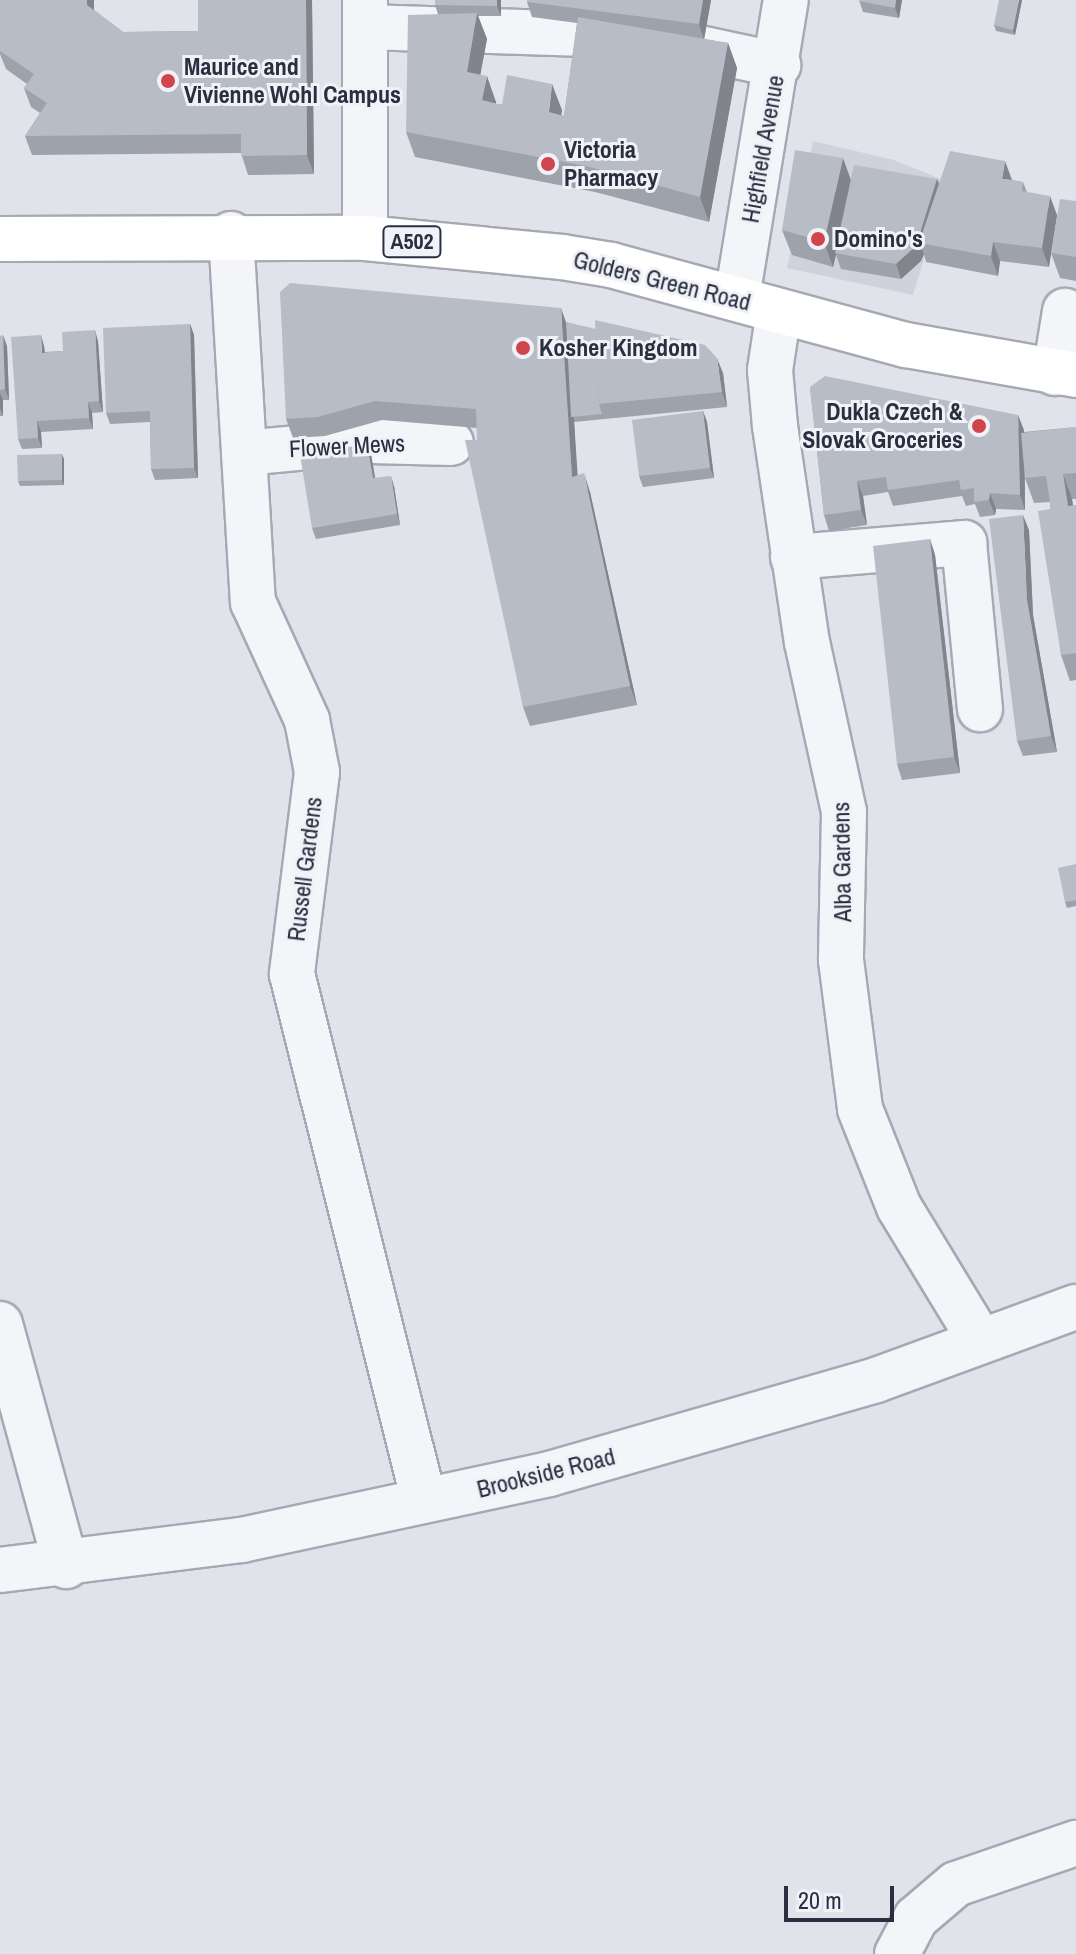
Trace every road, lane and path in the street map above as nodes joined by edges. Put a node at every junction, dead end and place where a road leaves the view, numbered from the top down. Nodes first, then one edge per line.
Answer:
1 (786, 0) edge
2 (365, 14) edge
3 (778, 65) junction
4 (231, 234) junction
5 (365, 238) junction
6 (0, 239) edge
7 (737, 298) junction
8 (779, 311) junction
9 (1065, 311) dead end
10 (1065, 374) edge
11 (451, 443) dead end
12 (244, 453) junction
13 (793, 557) junction
14 (980, 709) dead end
15 (1076, 1307) edge
16 (0, 1324) edge
17 (980, 1340) junction
18 (424, 1501) junction
19 (66, 1566) junction
20 (0, 1570) edge
21 (1076, 1843) edge
22 (897, 1954) edge

1 - 3 street, Highfield Avenue
2 - 3 street
2 - 5 street
3 - 7 street, Highfield Avenue
4 - 5 main road, Golders Green Road / A502
4 - 6 main road, Golders Green Road / A502
4 - 12 street, Russell Gardens
5 - 7 main road, Golders Green Road / A502
7 - 8 main road, Golders Green Road / A502
8 - 10 main road, Golders Green Road / A502
8 - 13 street, Alba Gardens
9 - 10 street
11 - 12 street, Flower Mews
12 - 18 street, Russell Gardens
13 - 14 street
13 - 17 street, Alba Gardens
15 - 17 street, Brookside Road
16 - 19 street
17 - 18 street, Brookside Road
18 - 19 street, Brookside Road
19 - 20 street, Brookside Road
21 - 22 street

